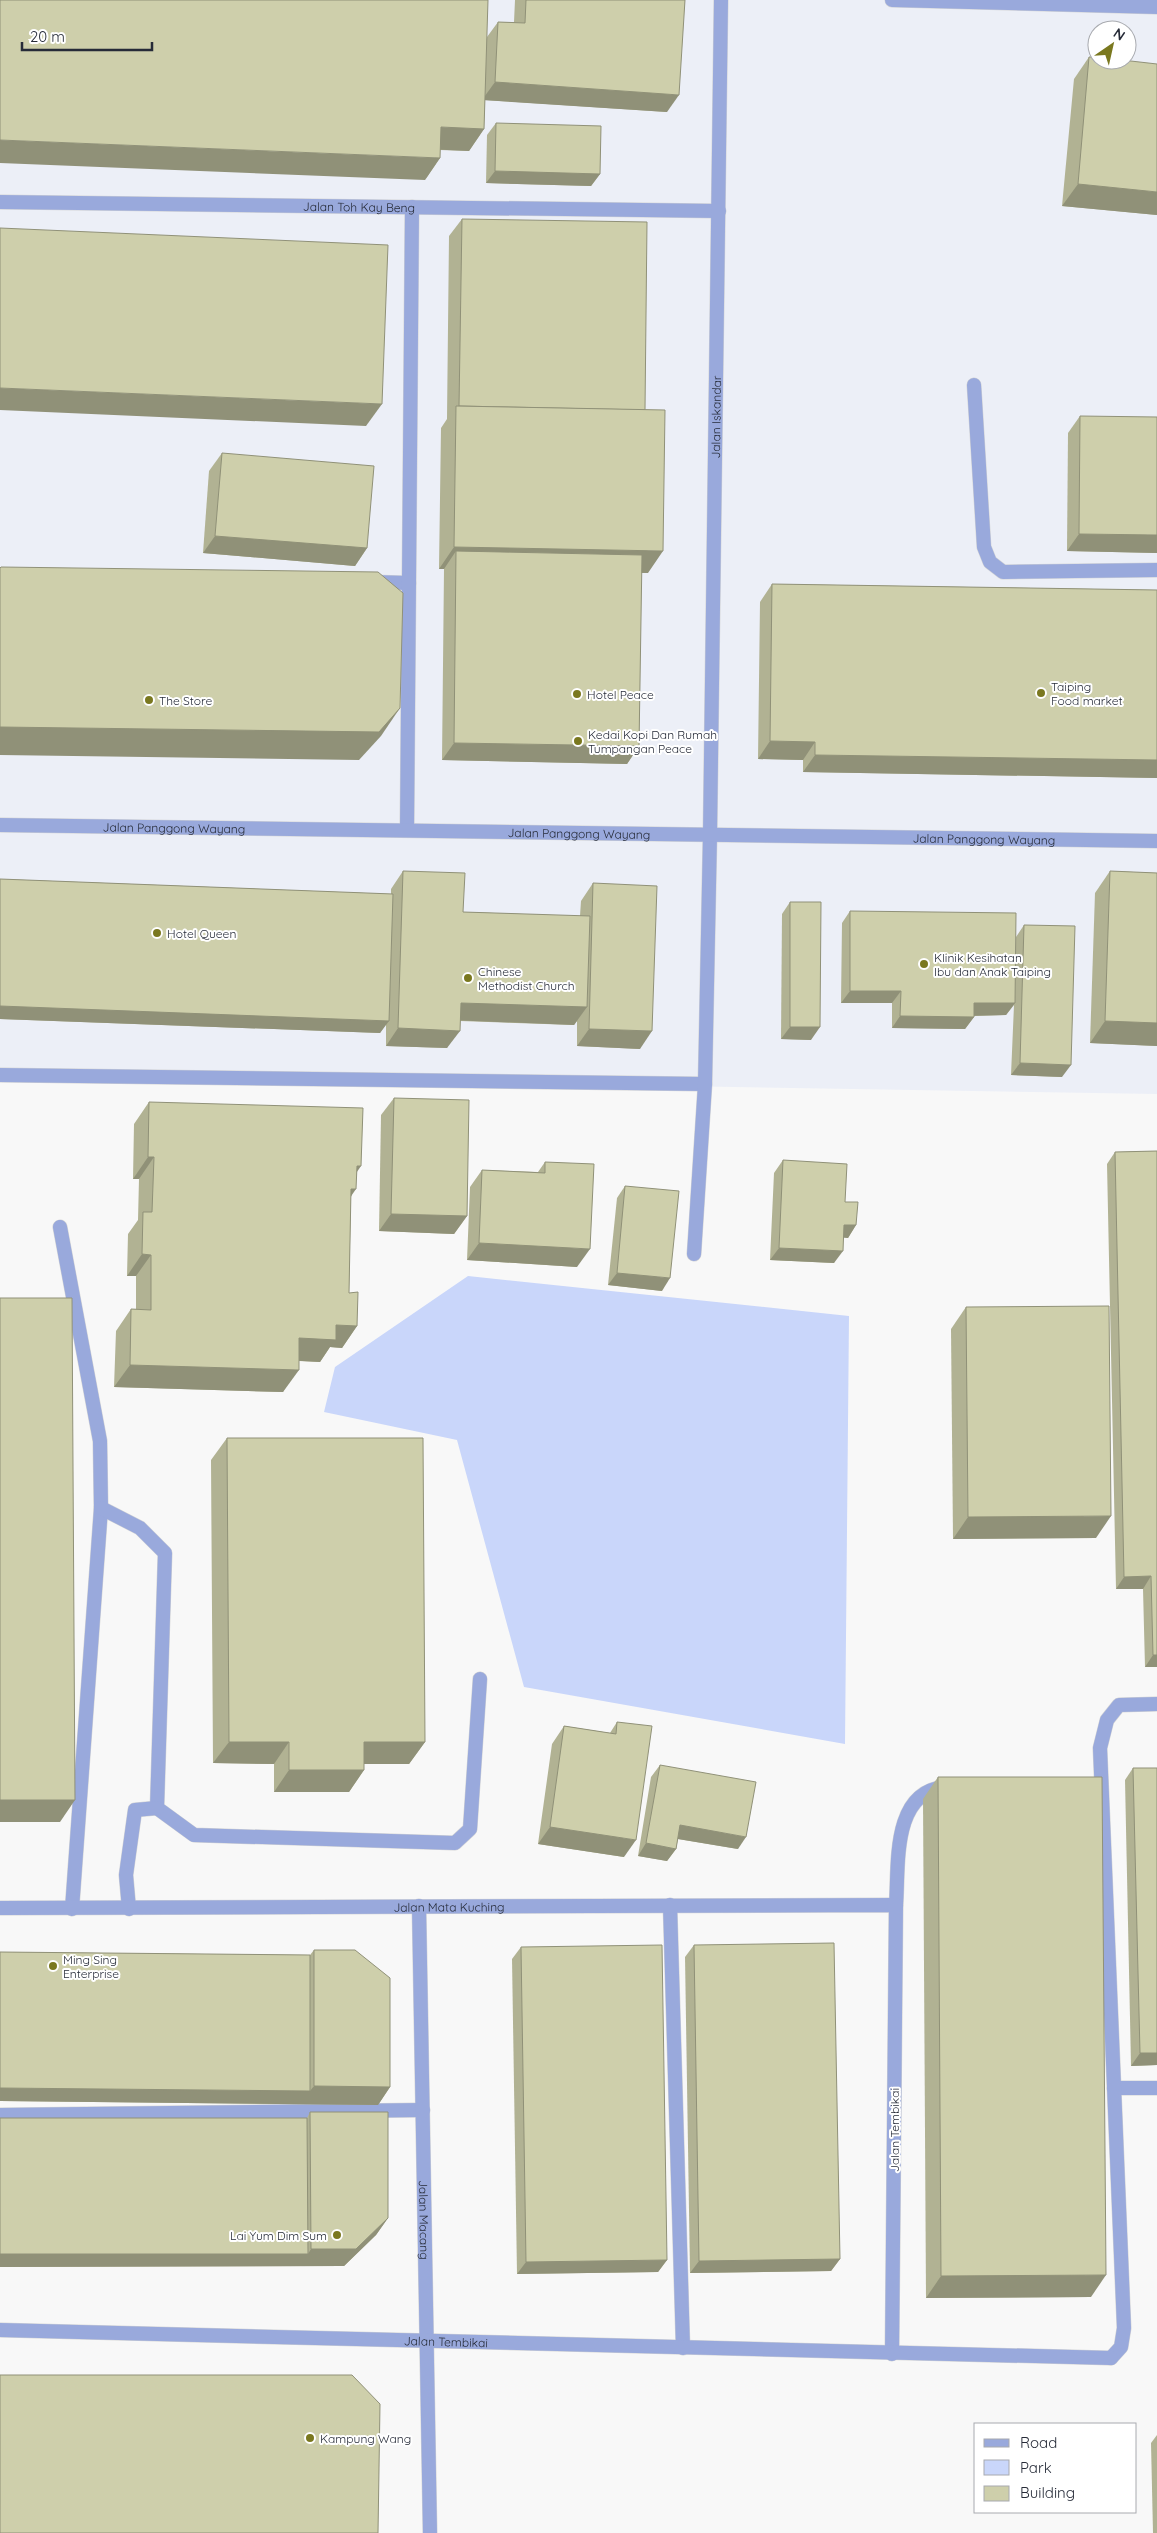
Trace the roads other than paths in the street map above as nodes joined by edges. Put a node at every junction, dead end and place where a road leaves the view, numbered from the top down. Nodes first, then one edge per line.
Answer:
1 (721, 0) edge
2 (892, 0) edge
3 (1157, 6) edge
4 (0, 202) edge
5 (412, 207) junction
6 (719, 211) junction
7 (974, 385) dead end
8 (1157, 570) edge
9 (359, 581) edge
10 (408, 583) junction
11 (0, 825) edge
12 (407, 830) junction
13 (710, 835) junction
14 (1157, 841) edge
15 (0, 1075) edge
16 (705, 1084) junction
17 (60, 1227) dead end
18 (694, 1254) dead end
19 (101, 1508) junction
20 (480, 1679) dead end
21 (1157, 1704) edge
22 (1084, 1783) edge
23 (1102, 1783) junction
24 (955, 1786) edge
25 (157, 1808) junction
26 (670, 1905) junction
27 (896, 1905) junction
28 (419, 1906) junction
29 (0, 1908) edge
30 (72, 1909) junction
31 (129, 1909) junction
32 (1114, 2088) junction
33 (1157, 2088) edge
34 (423, 2110) junction
35 (0, 2115) edge
36 (0, 2330) edge
37 (427, 2341) junction
38 (682, 2348) junction
39 (892, 2354) junction
40 (430, 2533) edge

1 - 6 street, Jalan Iskandar
2 - 3 street
4 - 5 street, Jalan Toh Kay Beng
5 - 6 street, Jalan Toh Kay Beng
5 - 10 street
6 - 13 street, Jalan Iskandar
7 - 8 street
9 - 10 street
10 - 12 street
11 - 12 street, Jalan Panggong Wayang
12 - 13 street, Jalan Panggong Wayang
13 - 14 street, Jalan Panggong Wayang
13 - 16 street, Jalan Iskandar
15 - 16 street
16 - 18 street, Jalan Iskandar
17 - 19 street
19 - 25 street
19 - 30 street
20 - 25 street
21 - 23 street
22 - 23 street
23 - 32 street
24 - 27 street, Jalan Tembikai
25 - 31 street
26 - 27 street, Jalan Mata Kuching
26 - 28 street, Jalan Mata Kuching
26 - 38 street
27 - 39 street, Jalan Tembikai
28 - 31 street, Jalan Mata Kuching
28 - 34 street, Jalan Macang
29 - 30 street, Jalan Mata Kuching
30 - 31 street, Jalan Mata Kuching
32 - 33 street
32 - 39 street, Jalan Tembikai
34 - 35 street
34 - 37 street, Jalan Macang
36 - 37 street, Jalan Tembikai
37 - 38 street, Jalan Tembikai
37 - 40 street, Jalan Macang
38 - 39 street, Jalan Tembikai

